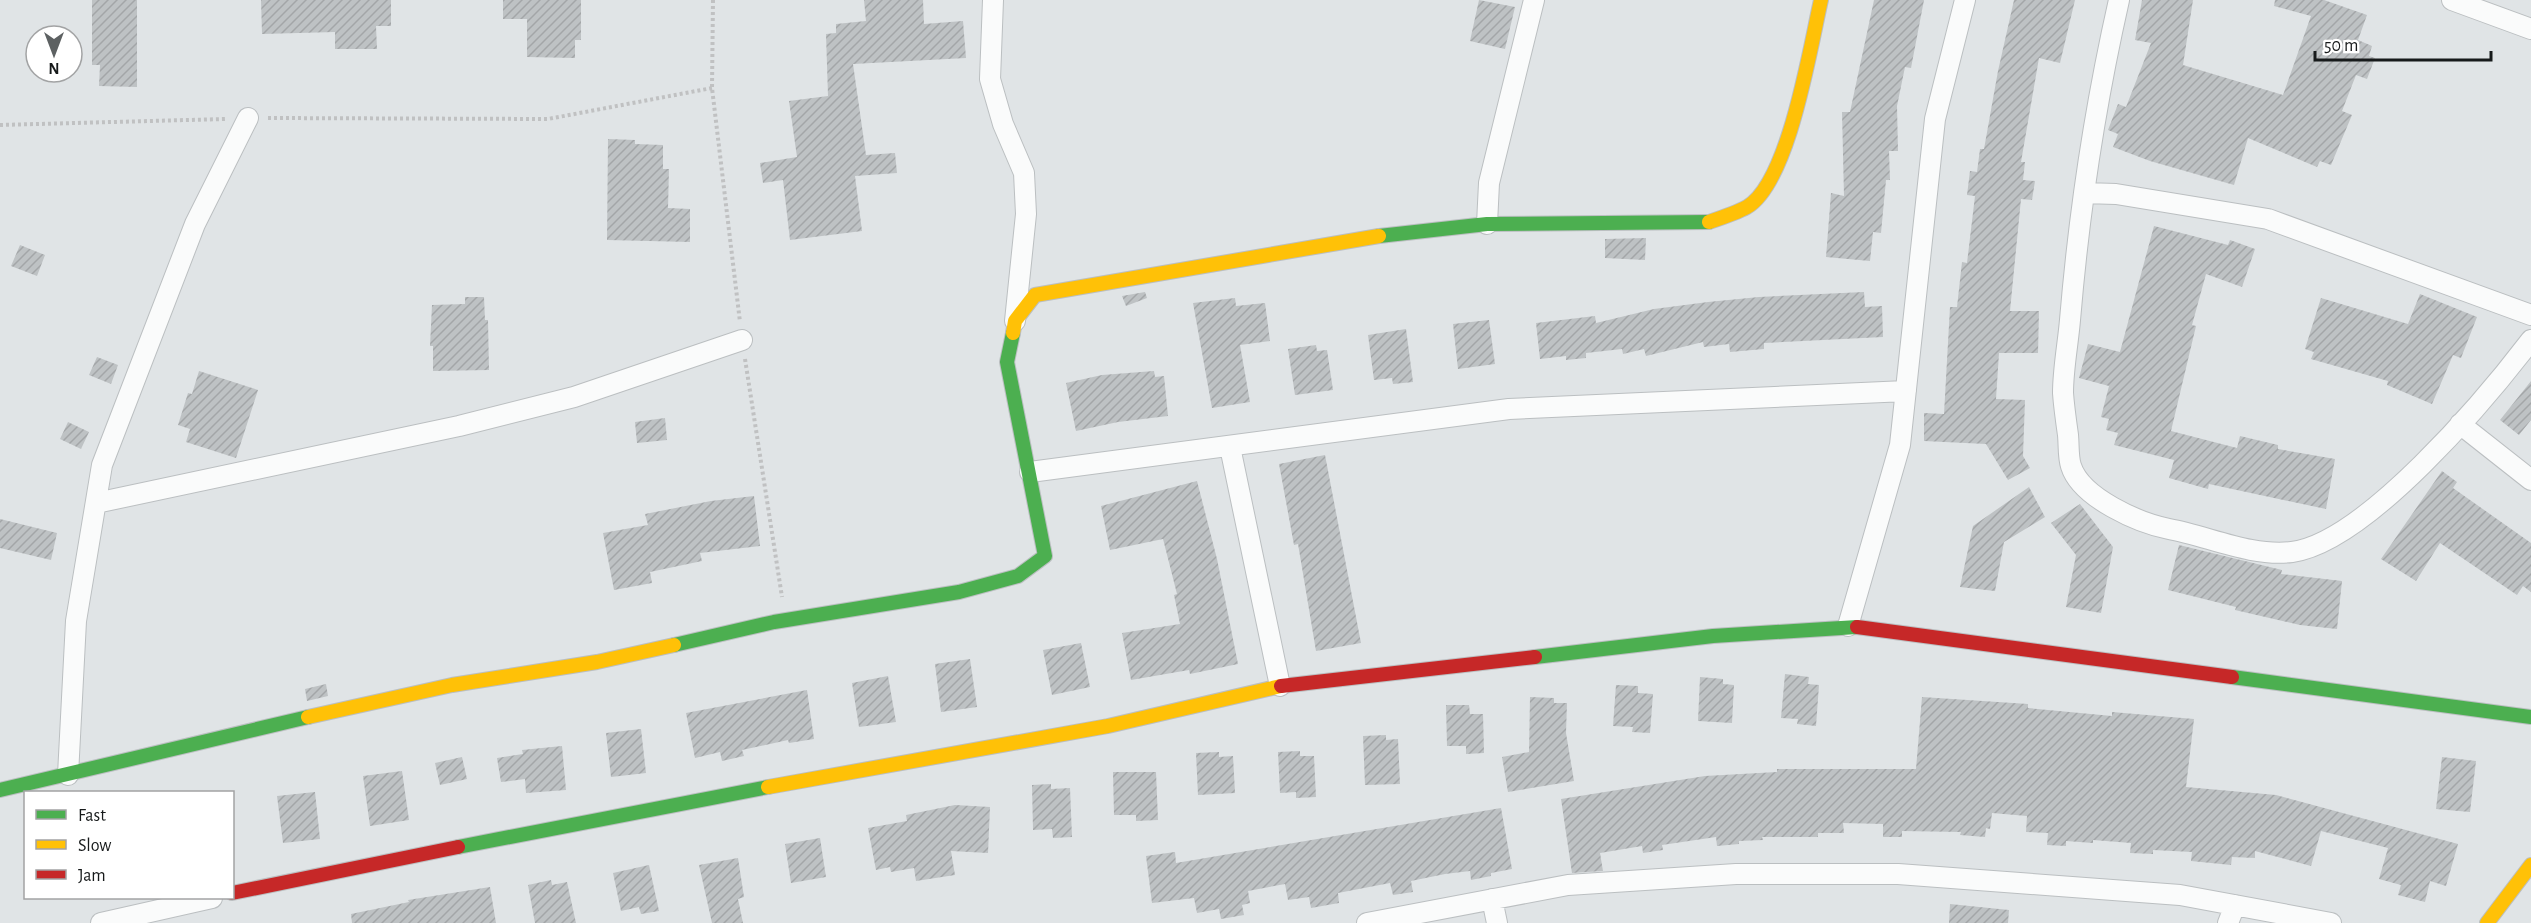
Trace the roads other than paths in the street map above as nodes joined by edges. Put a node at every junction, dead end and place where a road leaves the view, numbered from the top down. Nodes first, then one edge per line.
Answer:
1 (993, 0) edge
2 (1534, 0) edge
3 (1821, 0) edge
4 (1965, 0) edge
5 (2119, 0) edge
6 (2452, 0) edge
7 (2531, 29) edge
8 (248, 118) road end
9 (2084, 193) junction
10 (1487, 224) junction
11 (2531, 315) edge
12 (1015, 321) junction
13 (742, 340) road end
14 (2531, 340) edge
15 (1906, 390) junction
16 (2460, 424) junction
17 (1230, 447) junction
18 (1030, 472) junction
19 (2531, 480) edge
20 (96, 502) junction
21 (1848, 626) junction
22 (1280, 686) junction
23 (2531, 717) edge
24 (68, 775) junction
25 (0, 790) edge
26 (2531, 865) edge
27 (234, 893) edge
28 (1492, 898) junction
29 (203, 899) edge
30 (2231, 914) edge
31 (101, 923) edge
32 (1367, 923) edge
33 (1497, 923) edge
34 (2331, 923) edge
35 (2487, 923) edge

1 - 12 street
2 - 10 street
3 - 10 street
4 - 15 street
5 - 9 street
6 - 7 street
8 - 20 street
9 - 11 street
9 - 16 street
10 - 12 street
12 - 18 street
13 - 20 street
14 - 16 street
15 - 17 street
15 - 21 street
16 - 19 street
17 - 18 street
17 - 22 street
18 - 24 street
20 - 24 street
21 - 22 street
21 - 23 street
22 - 27 street
24 - 25 street
26 - 35 street
28 - 30 street
28 - 32 street
28 - 33 street
29 - 31 street
30 - 34 street

